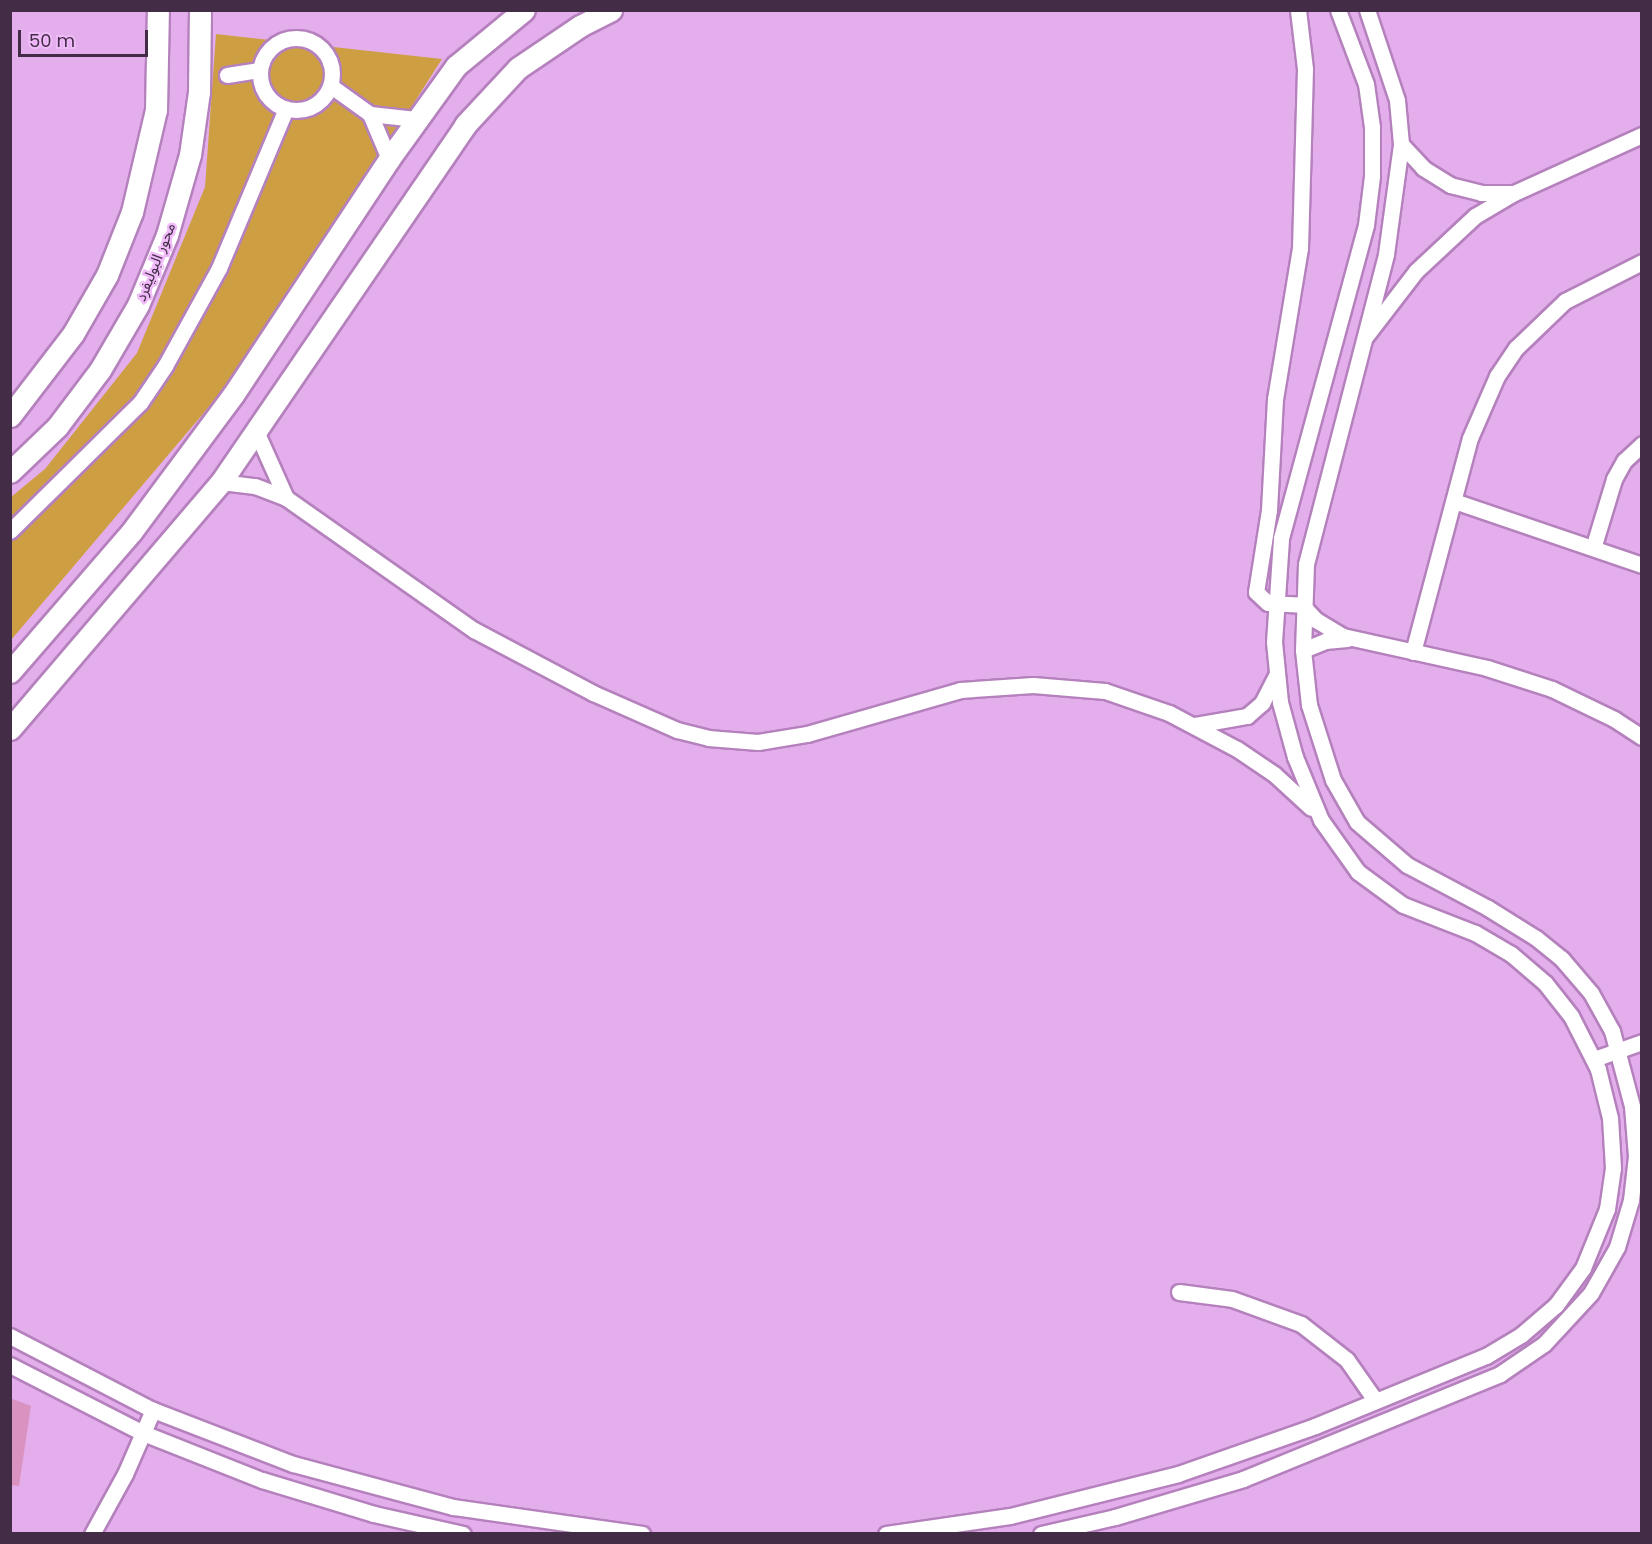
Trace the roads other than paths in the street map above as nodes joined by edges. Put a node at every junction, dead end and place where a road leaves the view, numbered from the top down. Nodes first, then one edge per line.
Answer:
1 (158, 10) edge
2 (200, 10) edge
3 (524, 10) edge
4 (611, 10) edge
5 (1298, 10) edge
6 (1338, 10) edge
7 (1367, 10) edge
8 (260, 70) junction
9 (227, 75) dead end
10 (331, 86) junction
11 (286, 109) junction
12 (370, 114) junction
13 (416, 119) junction
14 (1641, 135) edge
15 (1401, 144) junction
16 (388, 159) junction
17 (1514, 193) junction
18 (1641, 262) edge
19 (1363, 340) junction
20 (10, 416) edge
21 (256, 431) junction
22 (1641, 444) edge
23 (10, 472) edge
24 (221, 482) junction
25 (286, 498) junction
26 (1454, 501) junction
27 (10, 531) edge
28 (1594, 545) junction
29 (1641, 565) edge
30 (1275, 604) junction
31 (1302, 604) junction
32 (1353, 639) junction
33 (1303, 650) junction
34 (1413, 652) junction
35 (10, 672) edge
36 (1276, 675) junction
37 (1195, 725) junction
38 (10, 729) edge
39 (1641, 737) edge
40 (1321, 820) junction
41 (1641, 1042) edge
42 (1618, 1051) junction
43 (1594, 1059) junction
44 (1179, 1292) dead end
45 (10, 1336) edge
46 (10, 1365) edge
47 (1375, 1400) junction
48 (153, 1410) junction
49 (143, 1433) junction
50 (92, 1533) edge
51 (464, 1533) edge
52 (642, 1533) edge
53 (886, 1533) edge
54 (1041, 1533) edge

1 - 20 street
2 - 23 street, محور البوليفرد
3 - 13 street
4 - 21 street
5 - 30 street
6 - 30 street
7 - 15 street
8 - 9 street
8 - 10 street
8 - 11 street
10 - 11 street
10 - 12 street
11 - 27 street
12 - 13 street
12 - 16 street
13 - 16 street
14 - 17 street
15 - 17 street
15 - 19 street
16 - 35 street
17 - 19 street
18 - 26 street
19 - 31 street
21 - 24 street
21 - 25 street
22 - 28 street
24 - 25 street
24 - 38 street
25 - 37 street
26 - 28 street
26 - 34 street
28 - 29 street
30 - 31 street
30 - 36 street
31 - 32 street
31 - 33 street
32 - 33 street
32 - 34 street
33 - 42 street
34 - 39 street
36 - 37 street
36 - 40 street
37 - 40 street
40 - 43 street
41 - 42 street
42 - 43 street
42 - 54 street
43 - 47 street
44 - 47 street
45 - 48 street
46 - 49 street
47 - 53 street
48 - 49 street
48 - 52 street
49 - 50 street
49 - 51 street

